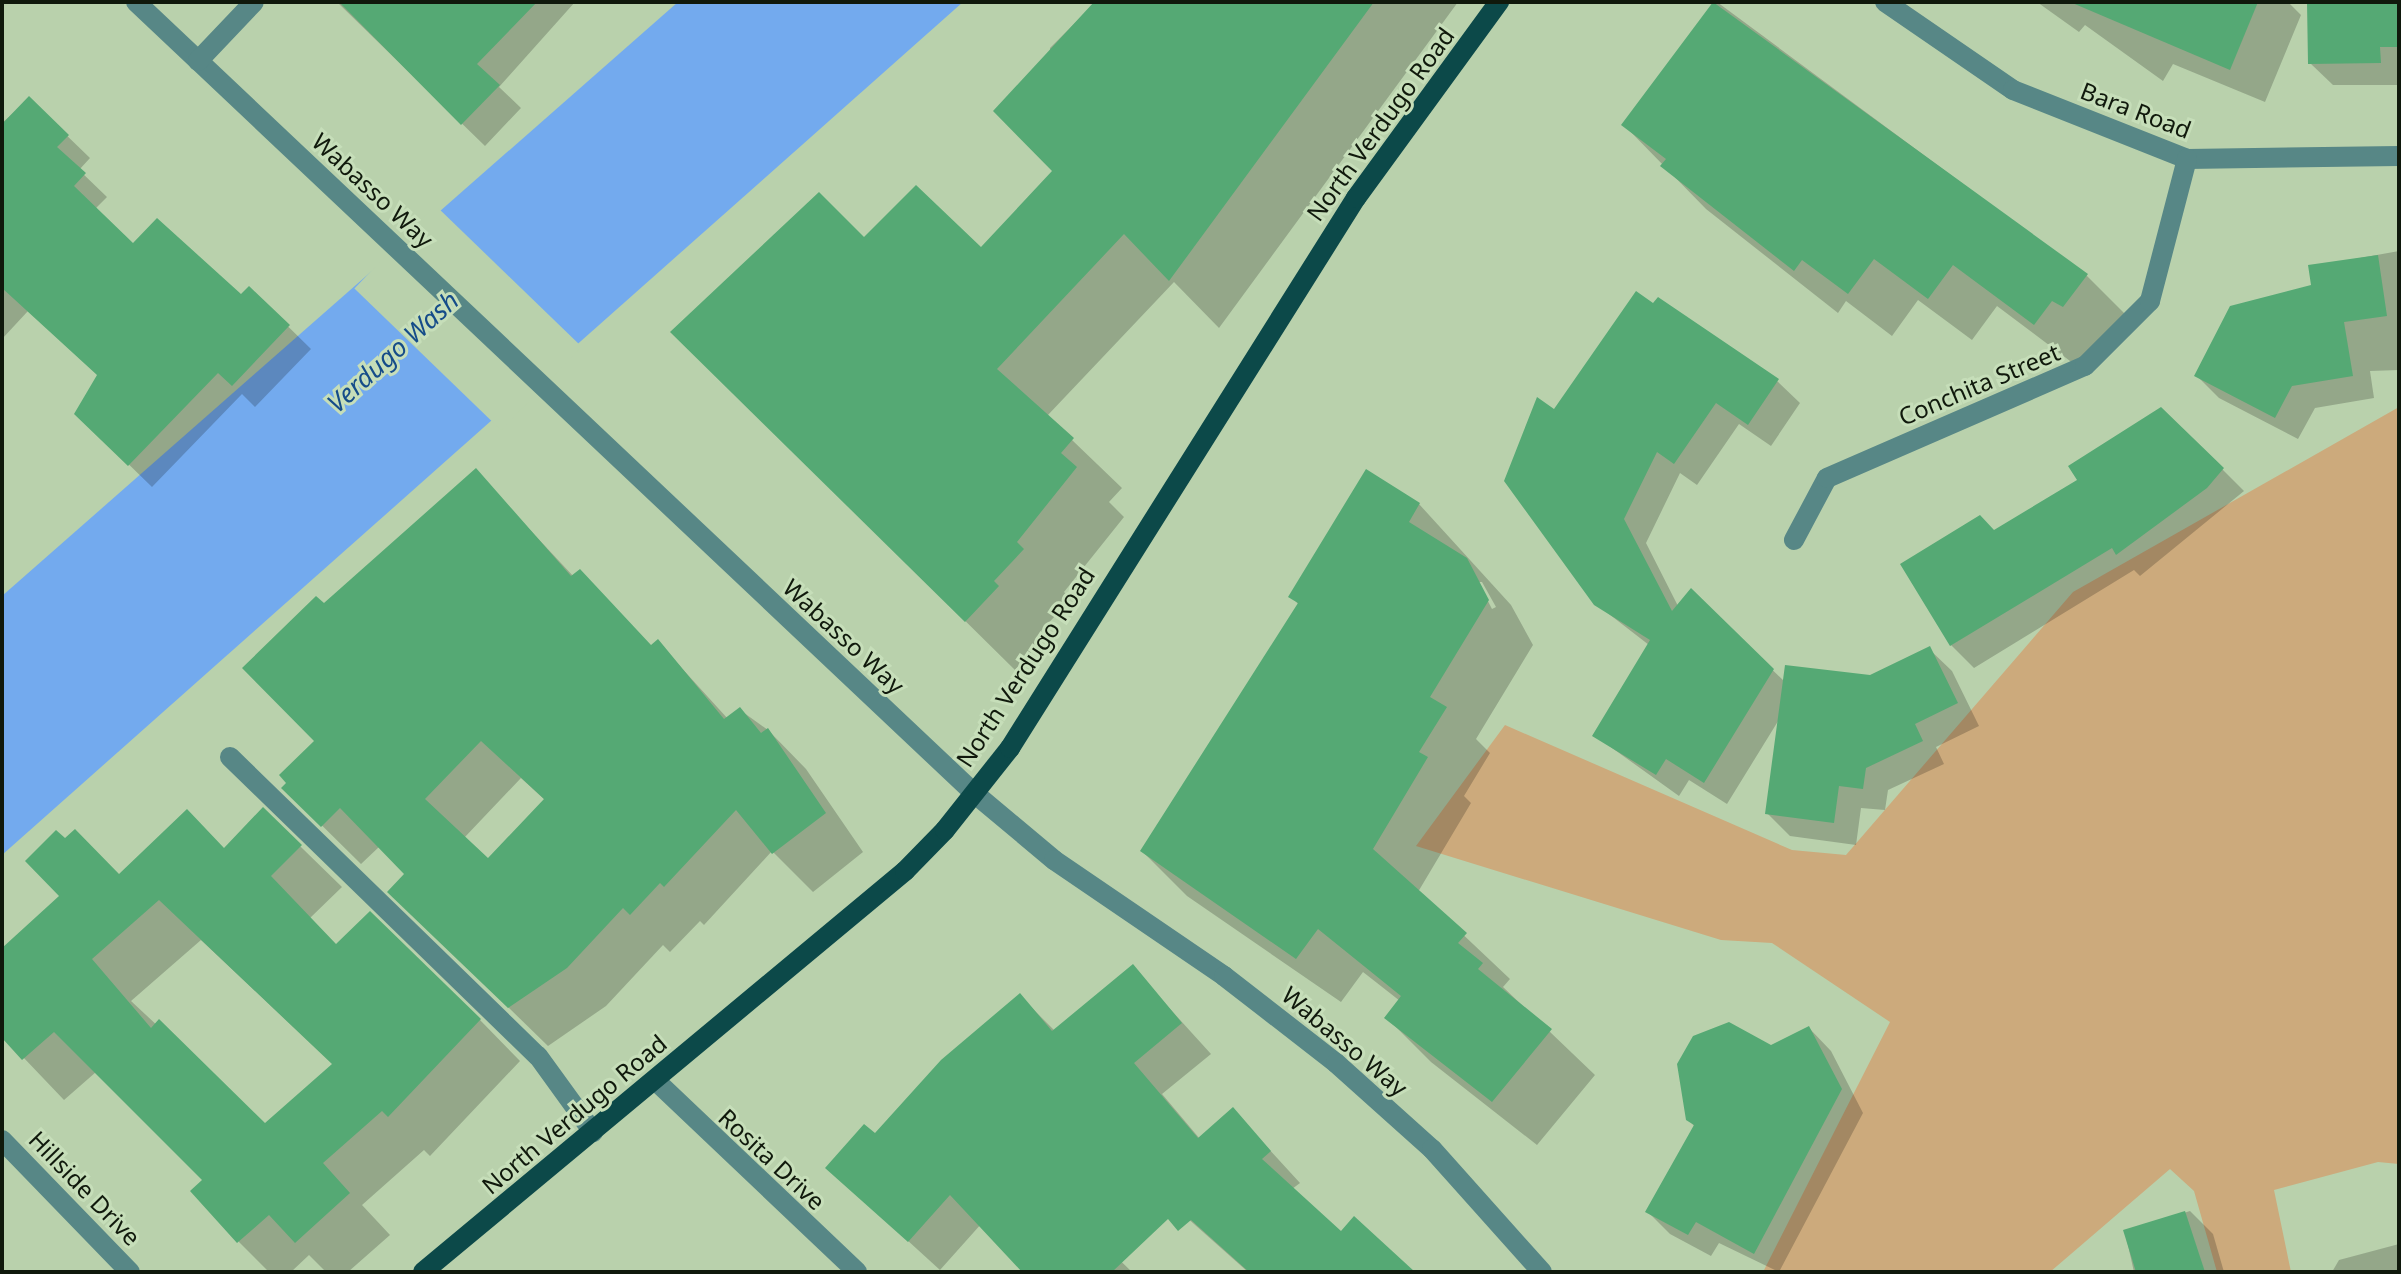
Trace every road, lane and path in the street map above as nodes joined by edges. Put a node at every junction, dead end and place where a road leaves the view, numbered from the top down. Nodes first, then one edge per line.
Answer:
1 (136, 2) edge
2 (254, 2) edge
3 (1499, 2) edge
4 (1885, 2) edge
5 (198, 61) junction
6 (2399, 156) edge
7 (2187, 159) junction
8 (1794, 540) dead end
9 (230, 757) dead end
10 (974, 793) junction
11 (656, 1081) junction
12 (593, 1132) junction
13 (2, 1140) edge
14 (130, 1272) edge
15 (423, 1272) edge
16 (857, 1272) edge
17 (1542, 1272) edge

1 - 5 street, Wabasso Way
2 - 5 street
3 - 10 main road, North Verdugo Road
4 - 7 street, Bara Road
5 - 10 street, Wabasso Way
6 - 7 street, Bara Road
7 - 8 street, Conchita Street
9 - 12 street
10 - 11 main road, North Verdugo Road
10 - 17 street, Wabasso Way
11 - 12 main road, North Verdugo Road
11 - 16 street, Rosita Drive
12 - 15 main road, North Verdugo Road
13 - 14 street, Hillside Drive

